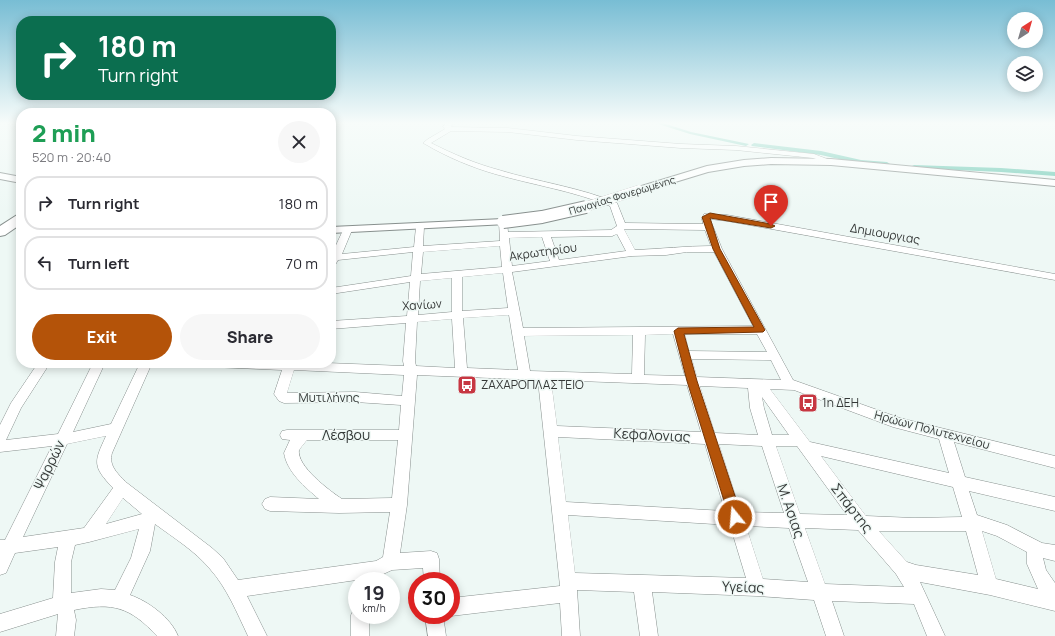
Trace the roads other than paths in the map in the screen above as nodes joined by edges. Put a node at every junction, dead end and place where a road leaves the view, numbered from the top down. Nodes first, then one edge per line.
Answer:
1 (445, 153) edge
2 (783, 153) edge
3 (831, 162) junction
4 (0, 176) edge
5 (16, 179) edge
6 (1055, 183) edge
7 (16, 221) edge
8 (503, 222) junction
9 (420, 227) junction
10 (709, 227) junction
11 (620, 228) junction
12 (336, 230) edge
13 (347, 230) junction
14 (0, 232) edge
15 (546, 235) junction
16 (505, 239) junction
17 (418, 249) junction
18 (716, 249) junction
19 (632, 253) junction
20 (336, 255) edge
21 (336, 261) edge
22 (554, 263) junction
23 (507, 270) junction
24 (457, 274) junction
25 (1055, 277) edge
26 (416, 278) junction
27 (336, 290) edge
28 (514, 311) junction
29 (457, 316) junction
30 (412, 319) junction
31 (336, 325) edge
32 (639, 330) junction
33 (760, 330) junction
34 (678, 331) junction
35 (518, 332) junction
36 (685, 355) junction
37 (774, 356) junction
38 (41, 368) edge
39 (97, 368) edge
40 (144, 368) edge
41 (288, 368) edge
42 (336, 368) edge
43 (411, 370) junction
44 (461, 372) junction
45 (525, 374) junction
46 (544, 375) junction
47 (638, 379) junction
48 (692, 381) junction
49 (757, 383) junction
50 (788, 384) junction
51 (408, 401) junction
52 (116, 429) junction
53 (551, 431) junction
54 (287, 435) dead end
55 (304, 435) junction
56 (405, 435) junction
57 (945, 435) junction
58 (0, 438) edge
59 (711, 438) junction
60 (62, 439) junction
61 (767, 441) junction
62 (804, 443) junction
63 (0, 446) edge
64 (1055, 462) edge
65 (960, 482) junction
66 (121, 488) junction
67 (270, 504) dead end
68 (1055, 504) edge
69 (399, 505) junction
70 (339, 506) junction
71 (559, 508) junction
72 (152, 517) junction
73 (735, 517) junction
74 (794, 520) junction
75 (862, 523) junction
76 (971, 524) junction
77 (89, 535) junction
78 (68, 539) junction
79 (5, 548) edge
80 (1047, 551) edge
81 (392, 562) junction
82 (0, 566) edge
83 (902, 568) junction
84 (371, 572) edge
85 (432, 572) edge
86 (348, 577) edge
87 (642, 584) junction
88 (990, 586) junction
89 (757, 587) junction
90 (568, 588) junction
91 (236, 590) junction
92 (820, 592) junction
93 (919, 596) junction
94 (1055, 596) edge
95 (120, 600) junction
96 (1055, 602) edge
97 (62, 605) junction
98 (460, 606) edge
99 (0, 623) edge
100 (360, 624) edge
101 (435, 624) edge
102 (65, 636) edge
103 (169, 636) edge
104 (258, 636) edge
105 (360, 636) edge
106 (437, 636) edge
107 (571, 636) edge
108 (649, 636) edge
109 (835, 636) edge
110 (936, 636) edge

1 - 11 street
2 - 3 street
3 - 6 main road, Παναγίας Φανερωμένης
3 - 8 main road, Παναγίας Φανερωμένης, bridge
4 - 5 highway
7 - 14 highway
8 - 9 main road, Παναγίας Φανερωμένης
8 - 16 street
9 - 13 main road, Παναγίας Φανερωμένης
9 - 17 street
10 - 11 street
10 - 18 street
10 - 25 street, Δημιουργιας
11 - 15 street
11 - 19 street
12 - 13 main road, Παναγίας Φανερωμένης
13 - 20 street
15 - 16 street
15 - 22 street
16 - 17 street
16 - 23 street
17 - 21 street
17 - 26 street
18 - 19 street, Ακρωτηρίου
18 - 33 street
19 - 22 street, Ακρωτηρίου
22 - 23 street, Ακρωτηρίου
23 - 24 street, Ακρωτηρίου
23 - 28 street
24 - 26 street, Ακρωτηρίου
24 - 29 street
26 - 27 street, Ακρωτηρίου
26 - 30 street
28 - 29 street, Χανίων
28 - 35 street
29 - 30 street, Χανίων
29 - 44 street
30 - 31 street, Χανίων
30 - 43 street
32 - 34 street
32 - 35 street
32 - 47 street
33 - 34 street
33 - 37 street
34 - 36 street
35 - 45 street
36 - 37 street
36 - 48 street
37 - 50 street
38 - 58 street
39 - 60 street, Ψαρρών
40 - 52 street
41 - 51 street, Μυτιλήνης
42 - 43 street, Ηρώων Πολυτεχνείου
43 - 44 street, Ηρώων Πολυτεχνείου
43 - 51 street
44 - 45 street, Ηρώων Πολυτεχνείου
45 - 46 street, Ηρώων Πολυτεχνείου
46 - 47 street, Ηρώων Πολυτεχνείου
46 - 53 street
47 - 48 street, Ηρώων Πολυτεχνείου
48 - 49 street, Ηρώων Πολυτεχνείου
48 - 59 street
49 - 50 street, Ηρώων Πολυτεχνείου
49 - 61 street, Μ. Ασιας
49 - 62 street, Σπάρτης
50 - 57 street, Ηρώων Πολυτεχνείου
51 - 56 street
52 - 60 street
52 - 66 street
53 - 59 street, Κεφαλονιας
53 - 71 street
54 - 55 street, Λέσβου
55 - 56 street, Λέσβου
55 - 70 street
56 - 69 street
57 - 64 street, Ηρώων Πολυτεχνείου
57 - 65 street
59 - 61 street, Κεφαλονιας
59 - 73 street
60 - 63 street
60 - 79 street, Ψαρρών
61 - 62 street, Κεφαλονιας
61 - 74 street, Μ. Ασιας
62 - 65 street, Κεφαλονιας
62 - 75 street, Σπάρτης
65 - 68 street, Κεφαλονιας
65 - 76 street
66 - 72 street
66 - 77 street
67 - 70 street
69 - 70 street
69 - 81 street
71 - 73 street
71 - 90 street
72 - 77 street
72 - 91 street
72 - 95 street
73 - 74 street
73 - 89 street
74 - 75 street
74 - 92 street, Μ. Ασιας
75 - 76 street
75 - 83 street, Σπάρτης
76 - 80 street
76 - 88 street
77 - 78 street
78 - 79 street
78 - 97 street
79 - 82 street, Ψαρρών
80 - 94 street
81 - 84 street
81 - 85 street
83 - 88 street
83 - 93 street, Σπάρτης
86 - 91 street
87 - 89 street, Υγείας
87 - 90 street, Υγείας
87 - 108 street
88 - 96 street
89 - 92 street, Υγείας
90 - 98 street, Υγείας
90 - 107 street
91 - 104 street
92 - 93 street, Υγείας
92 - 109 street, Μ. Ασιας
93 - 110 street, Σπάρτης
95 - 97 street
95 - 103 street
97 - 99 street
97 - 102 street
100 - 105 street
101 - 106 street

